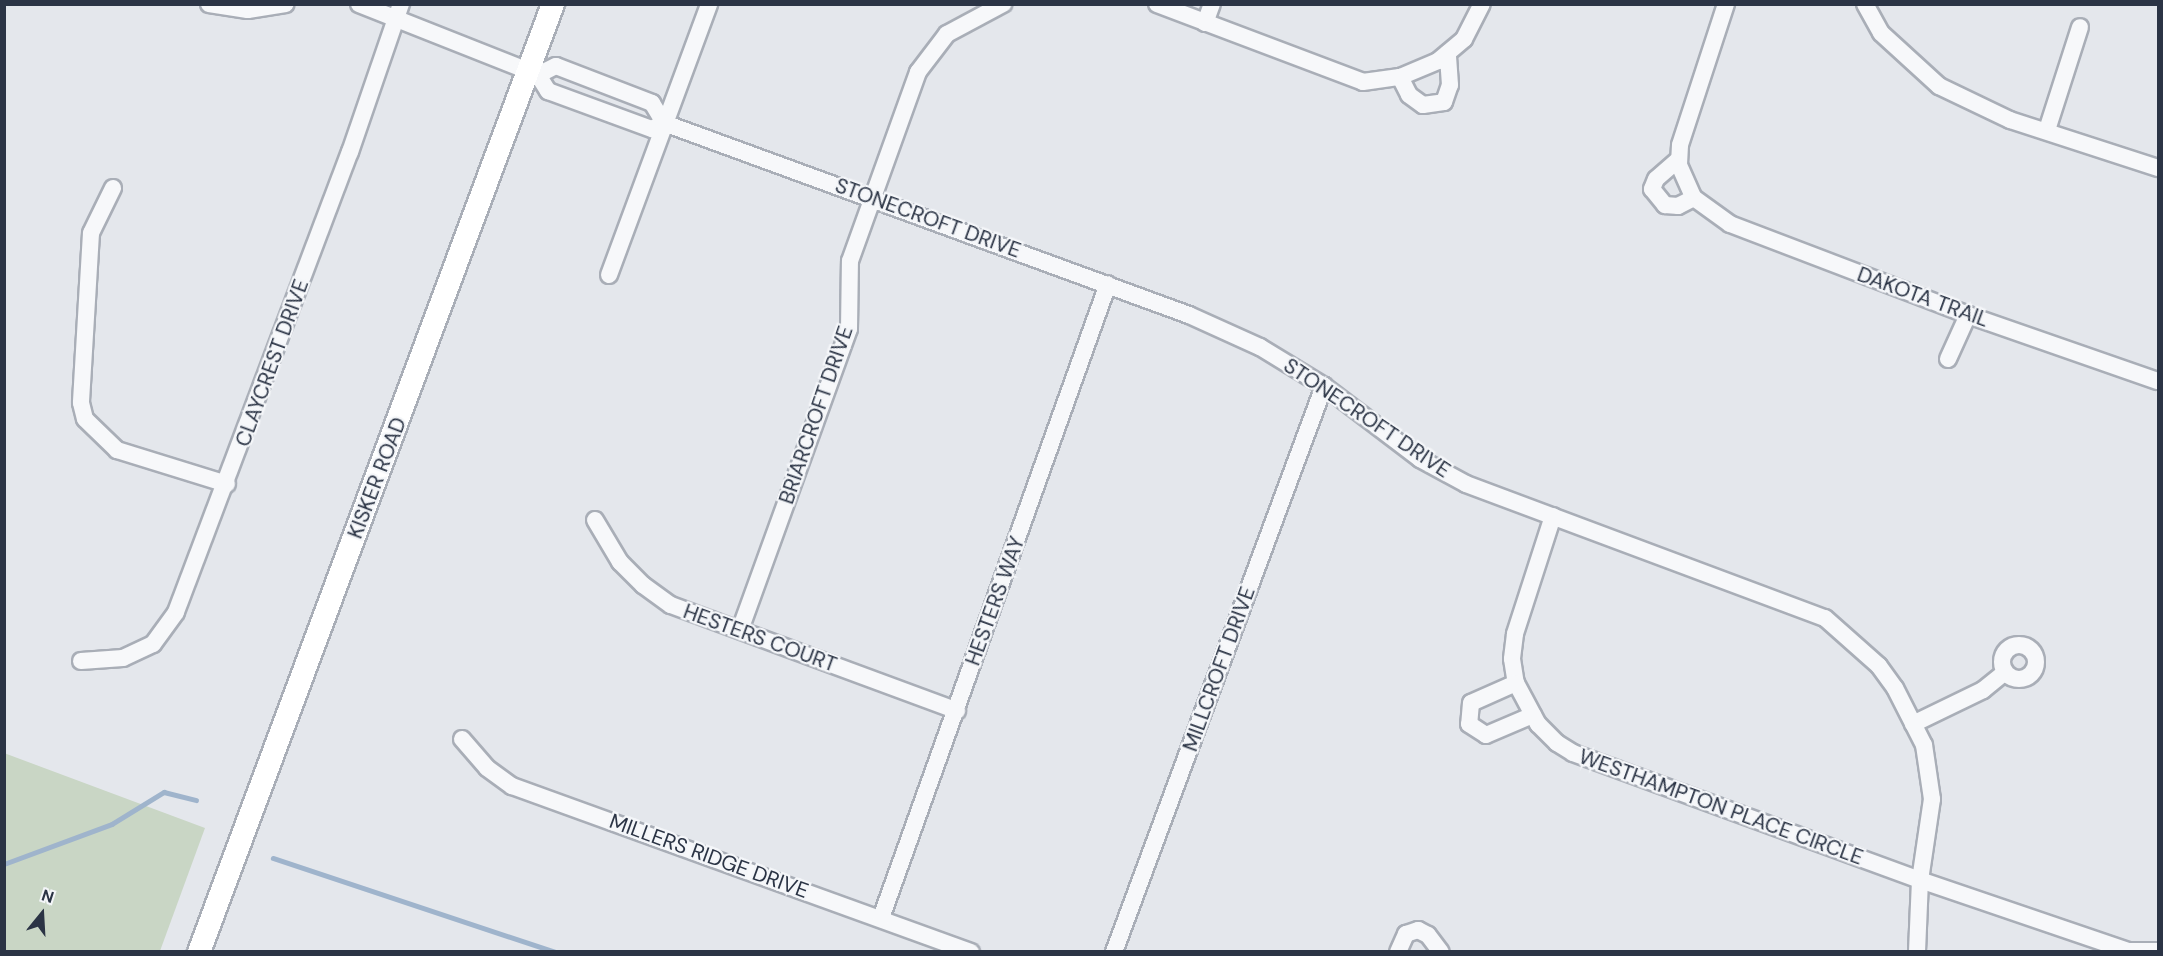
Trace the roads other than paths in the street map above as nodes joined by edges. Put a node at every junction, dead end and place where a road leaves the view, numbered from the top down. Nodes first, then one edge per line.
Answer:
1 (208, 4) edge
2 (286, 4) edge
3 (358, 4) edge
4 (553, 4) edge
5 (709, 4) edge
6 (1003, 4) edge
7 (1157, 4) edge
8 (1212, 4) edge
9 (1482, 4) edge
10 (1726, 4) edge
11 (1865, 4) edge
12 (398, 12) edge
13 (1205, 23) junction
14 (2080, 27) dead end
15 (1448, 53) junction
16 (534, 73) junction
17 (1400, 77) junction
18 (664, 123) junction
19 (2047, 130) junction
20 (1679, 159) junction
21 (2158, 168) edge
22 (113, 188) dead end
23 (873, 197) junction
24 (1694, 198) junction
25 (609, 275) dead end
26 (1108, 284) junction
27 (1968, 315) junction
28 (1948, 359) dead end
29 (2158, 381) edge
30 (1324, 386) junction
31 (227, 484) junction
32 (1552, 516) junction
33 (595, 520) dead end
34 (740, 630) junction
35 (81, 661) dead end
36 (2005, 672) dead end
37 (1516, 683) junction
38 (957, 711) junction
39 (1533, 715) junction
40 (1913, 723) junction
41 (462, 739) dead end
42 (1920, 880) junction
43 (881, 918) junction
44 (199, 951) edge
45 (971, 951) edge
46 (1114, 951) edge
47 (1398, 951) edge
48 (1441, 951) edge
49 (1917, 951) edge
50 (2158, 951) edge

1 - 2 street
3 - 12 street
4 - 16 main road, KISKER ROAD
5 - 18 street
6 - 23 street, BRIARCROFT DRIVE
7 - 13 street
8 - 13 street
9 - 15 street
10 - 20 street
11 - 19 street
12 - 16 street
12 - 31 street, CLAYCREST DRIVE
13 - 17 street
14 - 19 street
15 - 17 street
15 - 17 street
16 - 18 street, STONECROFT DRIVE
16 - 18 street
16 - 44 main road, KISKER ROAD
18 - 23 street, STONECROFT DRIVE
18 - 25 street
19 - 21 street
20 - 24 street
20 - 24 street
22 - 31 street
23 - 26 street, STONECROFT DRIVE
23 - 34 street, BRIARCROFT DRIVE
24 - 27 street, DAKOTA TRAIL
26 - 30 street, STONECROFT DRIVE
26 - 38 street, HESTERS WAY
27 - 28 street
27 - 29 street, DAKOTA TRAIL
30 - 32 street, STONECROFT DRIVE
30 - 46 street, MILLCROFT DRIVE
31 - 35 street, CLAYCREST DRIVE
32 - 37 street, WESTHAMPTON PLACE CIRCLE
32 - 40 street, STONECROFT DRIVE
33 - 34 street, HESTERS COURT
34 - 38 street, HESTERS COURT
36 - 40 street
37 - 39 street, WESTHAMPTON PLACE CIRCLE
37 - 39 street
38 - 43 street, HESTERS WAY
39 - 42 street, WESTHAMPTON PLACE CIRCLE
40 - 42 street, STONECROFT DRIVE
41 - 43 street, MILLERS RIDGE DRIVE
42 - 49 street, STONECROFT DRIVE
42 - 50 street, WESTHAMPTON PLACE CIRCLE
43 - 45 street, MILLERS RIDGE DRIVE
47 - 48 street

